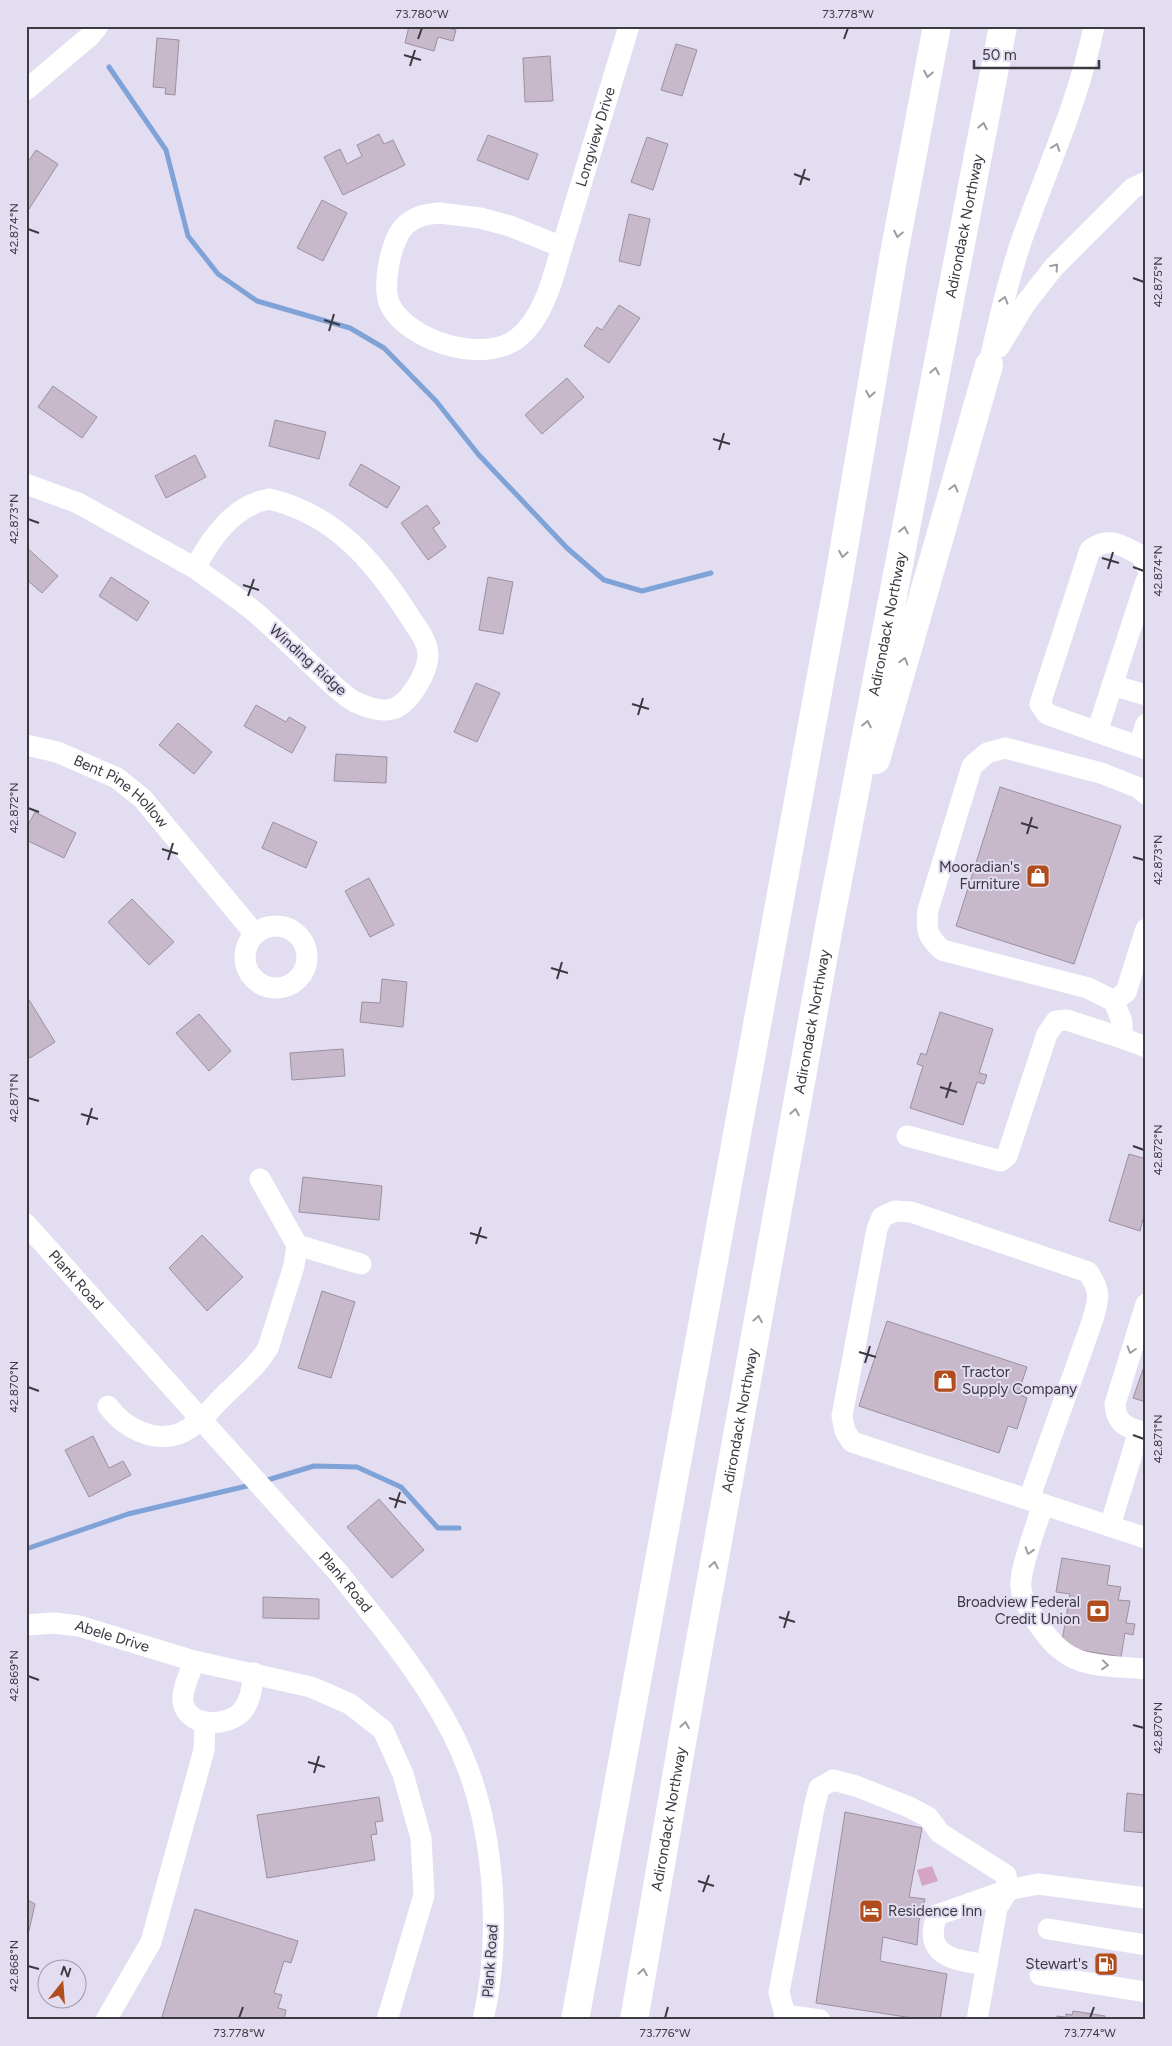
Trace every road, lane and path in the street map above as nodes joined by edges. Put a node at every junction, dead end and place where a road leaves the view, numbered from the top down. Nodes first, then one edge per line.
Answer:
1 (98, 26) edge
2 (629, 26) edge
3 (937, 26) edge
4 (1003, 26) edge
5 (1094, 26) edge
6 (26, 90) edge
7 (1146, 182) edge
8 (562, 247) junction
9 (989, 365) junction
10 (26, 484) edge
11 (1144, 556) edge
12 (195, 568) junction
13 (1146, 581) edge
14 (1112, 685) junction
15 (1146, 696) edge
16 (1146, 724) edge
17 (1097, 732) junction
18 (26, 745) edge
19 (1143, 747) edge
20 (1146, 794) edge
21 (829, 927) junction
22 (1146, 929) edge
23 (255, 934) dead end
24 (1114, 1001) junction
25 (1122, 1038) junction
26 (1146, 1047) edge
27 (907, 1136) dead end
28 (260, 1179) dead end
29 (26, 1224) edge
30 (296, 1245) junction
31 (361, 1264) dead end
32 (1146, 1304) edge
33 (108, 1406) dead end
34 (202, 1419) junction
35 (1143, 1432) edge
36 (1036, 1502) junction
37 (1110, 1526) junction
38 (1146, 1538) edge
39 (26, 1625) edge
40 (194, 1661) junction
41 (1146, 1669) edge
42 (254, 1673) junction
43 (205, 1723) junction
44 (1008, 1890) junction
45 (1146, 1899) edge
46 (1146, 1912) edge
47 (1048, 1929) dead end
48 (1146, 1945) edge
49 (987, 1965) junction
50 (1040, 1975) dead end
51 (1146, 1993) edge
52 (106, 2020) edge
53 (388, 2020) edge
54 (483, 2020) edge
55 (575, 2020) edge
56 (634, 2020) edge
57 (820, 2020) edge
58 (977, 2020) edge

1 - 6 street
2 - 8 street, Longview Drive
3 -> 55 highway
21 -> 4 highway, Adirondack Northway
9 -> 5 street
9 -> 7 street
8 - 8 street, Longview Drive
21 -> 9 highway
10 - 12 street, Winding Ridge
11 - 17 street
12 - 12 street, Winding Ridge
13 - 14 street
14 - 15 street
14 - 17 street
16 - 19 street
17 - 19 street
18 - 23 street, Bent Pine Hollow
20 - 24 street
56 -> 21 highway, Adirondack Northway
22 - 24 street
24 - 25 street
25 - 26 street
25 - 27 street
28 - 30 street
29 - 34 street, Plank Road
30 - 31 street
30 - 34 street
32 -> 35 street
33 - 34 street
34 - 54 street, Plank Road
35 - 37 street
36 - 36 street
36 - 37 street
36 -> 41 street
37 - 38 street
39 - 40 street, Abele Drive
40 - 42 street, Abele Drive
40 - 43 street
42 - 43 street
42 - 53 street, Abele Drive
43 - 52 street
44 - 45 street
44 - 49 street
44 - 49 street
44 - 57 street
45 - 46 street
47 - 48 street
49 - 58 street
50 - 51 street

